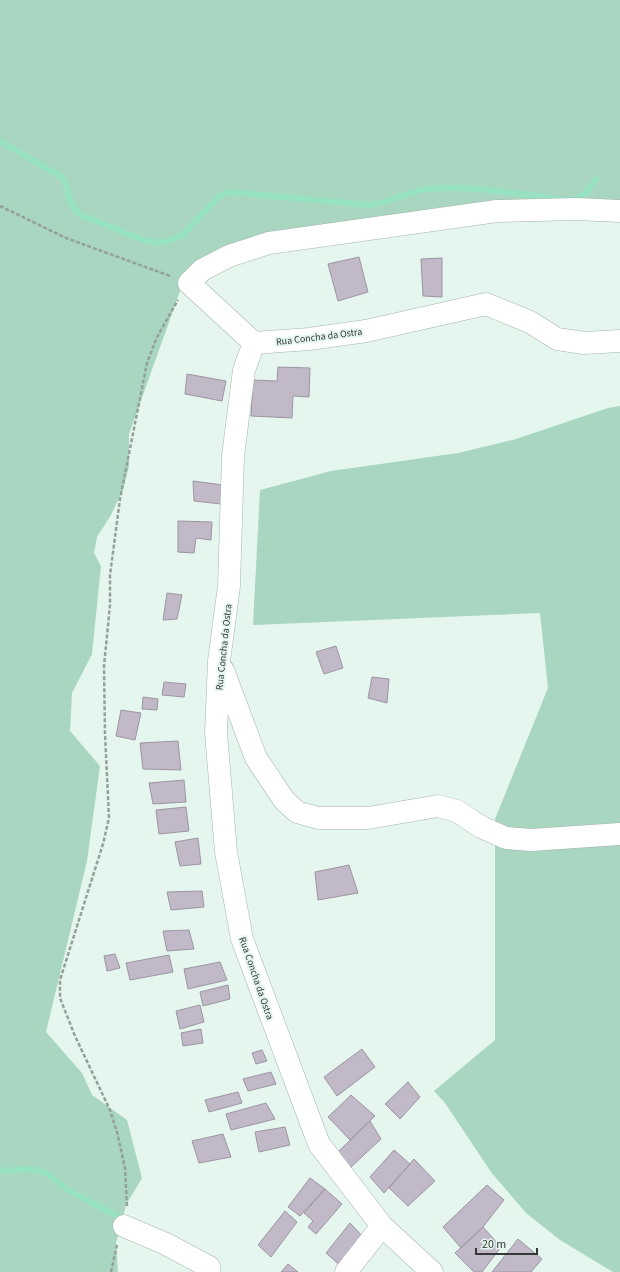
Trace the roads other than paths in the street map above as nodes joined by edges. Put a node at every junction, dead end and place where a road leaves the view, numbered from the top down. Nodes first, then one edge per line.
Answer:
1 (620, 211) edge
2 (620, 341) edge
3 (254, 344) junction
4 (219, 661) junction
5 (620, 834) edge
6 (124, 1226) road end
7 (382, 1226) junction
8 (209, 1272) edge
9 (346, 1272) edge
10 (432, 1272) edge

1 - 3 street
2 - 3 street, Rua Concha da Ostra
3 - 4 street, Rua Concha da Ostra
4 - 5 street
4 - 7 street, Rua Concha da Ostra
6 - 8 street
7 - 9 street
7 - 10 street, Rua Concha da Ostra

